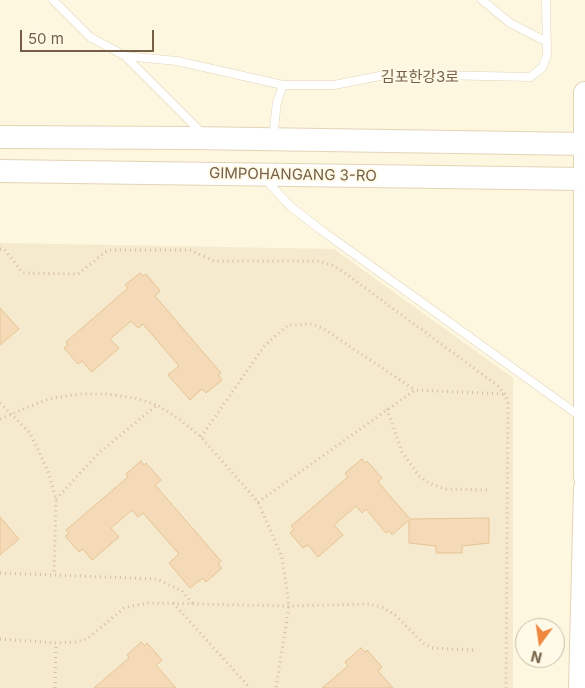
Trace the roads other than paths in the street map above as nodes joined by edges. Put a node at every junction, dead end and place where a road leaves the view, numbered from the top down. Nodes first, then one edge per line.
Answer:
1 (54, 0) edge
2 (482, 0) edge
3 (546, 0) edge
4 (547, 42) junction
5 (125, 56) junction
6 (282, 85) junction
7 (585, 93) edge
8 (0, 137) edge
9 (207, 138) junction
10 (273, 139) junction
11 (585, 144) edge
12 (0, 171) edge
13 (260, 174) junction
14 (585, 179) edge
15 (584, 420) edge
16 (585, 477) edge
17 (585, 488) edge
18 (580, 688) edge

1 - 5 lane
2 - 4 lane
3 - 4 lane, 김포한강3로
4 - 6 lane, 김포한강3로
5 - 6 lane, 김포한강3로
5 - 9 lane
6 - 10 lane
7 - 11 street
8 - 9 street
9 - 10 street
10 - 11 street
11 - 14 street
12 - 13 street, GIMPOHANGANG 3-RO
13 - 14 street, GIMPOHANGANG 3-RO
13 - 15 lane
14 - 15 street
15 - 16 street
17 - 18 street

